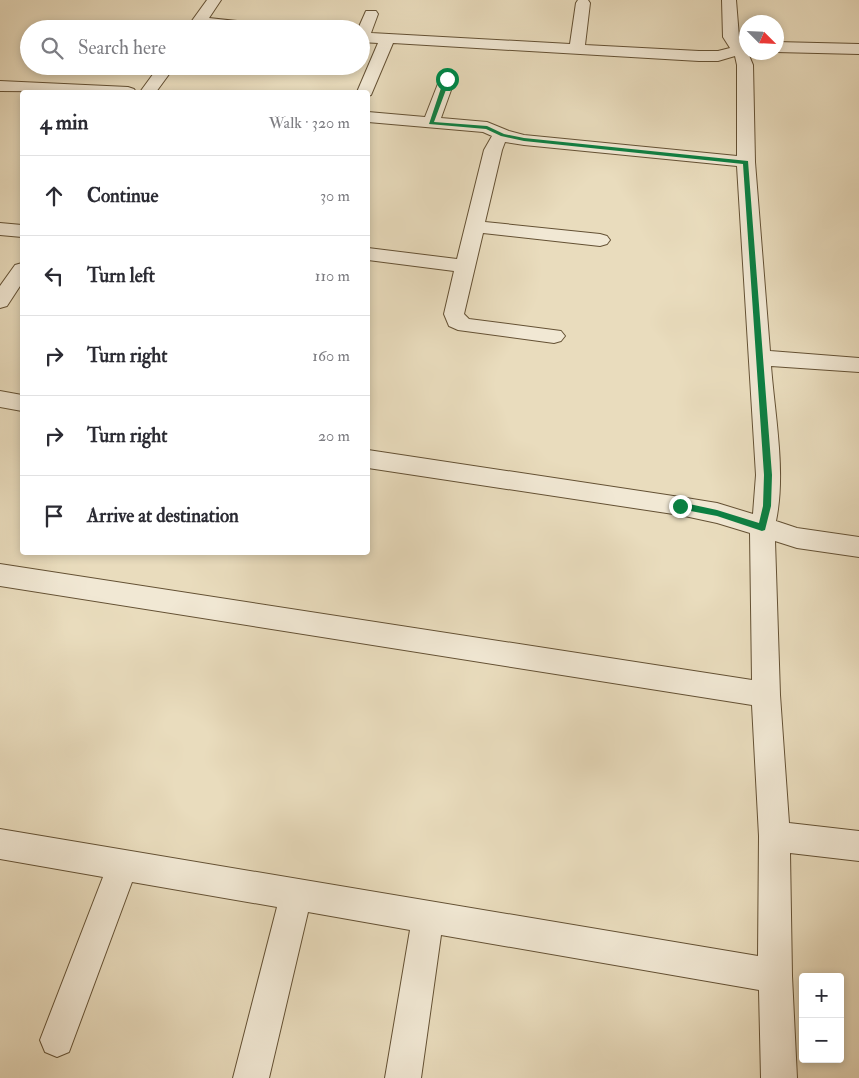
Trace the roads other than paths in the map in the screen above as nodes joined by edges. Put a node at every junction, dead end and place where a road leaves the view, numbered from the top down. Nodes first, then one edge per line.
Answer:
1 (214, 0) edge
2 (729, 0) edge
3 (583, 3) dead end
4 (371, 14) dead end
5 (200, 20) edge
6 (369, 20) edge
7 (370, 38) edge
8 (387, 39) junction
9 (739, 45) edge
10 (784, 47) edge
11 (859, 49) edge
12 (577, 50) junction
13 (739, 50) edge
14 (744, 60) edge
15 (160, 75) edge
16 (447, 79) dead end
17 (0, 86) edge
18 (85, 90) edge
19 (149, 90) edge
20 (366, 90) edge
21 (370, 117) edge
22 (431, 123) junction
23 (502, 135) junction
24 (746, 162) junction
25 (474, 226) junction
26 (0, 229) edge
27 (20, 231) edge
28 (600, 240) dead end
29 (370, 254) edge
30 (465, 266) junction
31 (20, 272) edge
32 (0, 301) edge
33 (554, 336) dead end
34 (760, 358) junction
35 (859, 365) edge
36 (0, 399) edge
37 (20, 403) edge
38 (370, 459) edge
39 (762, 528) junction
40 (859, 547) edge
41 (0, 576) edge
42 (766, 695) junction
43 (774, 836) junction
44 (0, 844) edge
45 (859, 846) edge
46 (124, 865) junction
47 (296, 894) junction
48 (428, 916) junction
49 (775, 976) junction
50 (57, 1040) dead end
51 (251, 1078) edge
52 (403, 1078) edge
53 (779, 1078) edge

1 - 5 street
2 - 9 street
3 - 12 street
4 - 6 street
7 - 8 street
8 - 12 street
8 - 20 street
10 - 11 street
12 - 13 street
14 - 24 street
15 - 19 street
16 - 22 street
17 - 18 street
21 - 22 street
22 - 23 street
23 - 24 street
23 - 25 street
24 - 34 street
25 - 28 street
25 - 30 street
26 - 27 street
29 - 30 street
30 - 33 street
31 - 32 street
34 - 35 street
34 - 39 street
36 - 37 street
38 - 39 street
39 - 40 street
39 - 42 street
41 - 42 street
42 - 43 street
43 - 45 street
43 - 49 street
44 - 46 street
46 - 47 street
46 - 50 street
47 - 48 street
47 - 51 street
48 - 49 street
48 - 52 street
49 - 53 street

